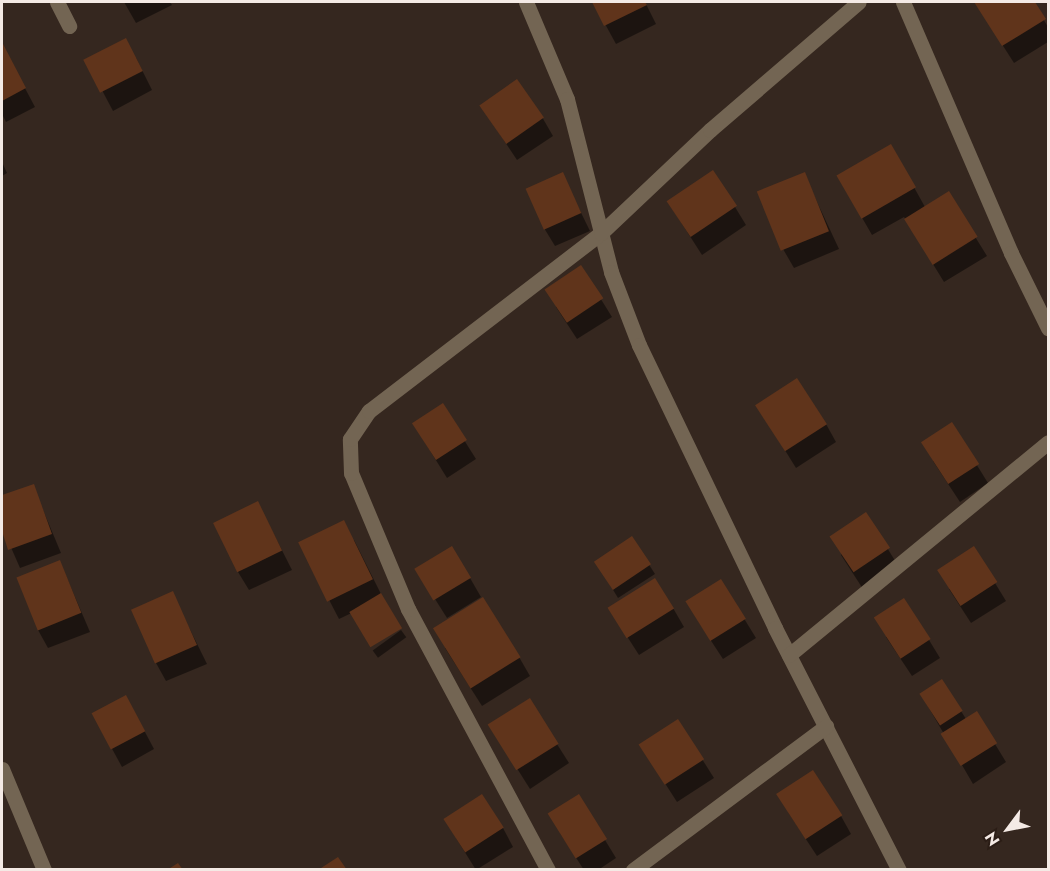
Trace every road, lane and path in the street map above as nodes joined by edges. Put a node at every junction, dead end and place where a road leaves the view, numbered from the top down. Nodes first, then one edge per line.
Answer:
1 (57, 2) edge
2 (526, 2) edge
3 (859, 2) edge
4 (903, 2) edge
5 (69, 26) dead end
6 (601, 233) junction
7 (1048, 328) edge
8 (1048, 442) edge
9 (789, 655) junction
10 (826, 726) junction
11 (2, 769) edge
12 (44, 870) edge
13 (548, 870) edge
14 (633, 870) edge
15 (899, 870) edge

1 - 5 street
2 - 6 street
3 - 6 street
4 - 7 street
6 - 9 street
6 - 13 street
8 - 9 street
9 - 10 street
10 - 14 street
10 - 15 street
11 - 12 street

